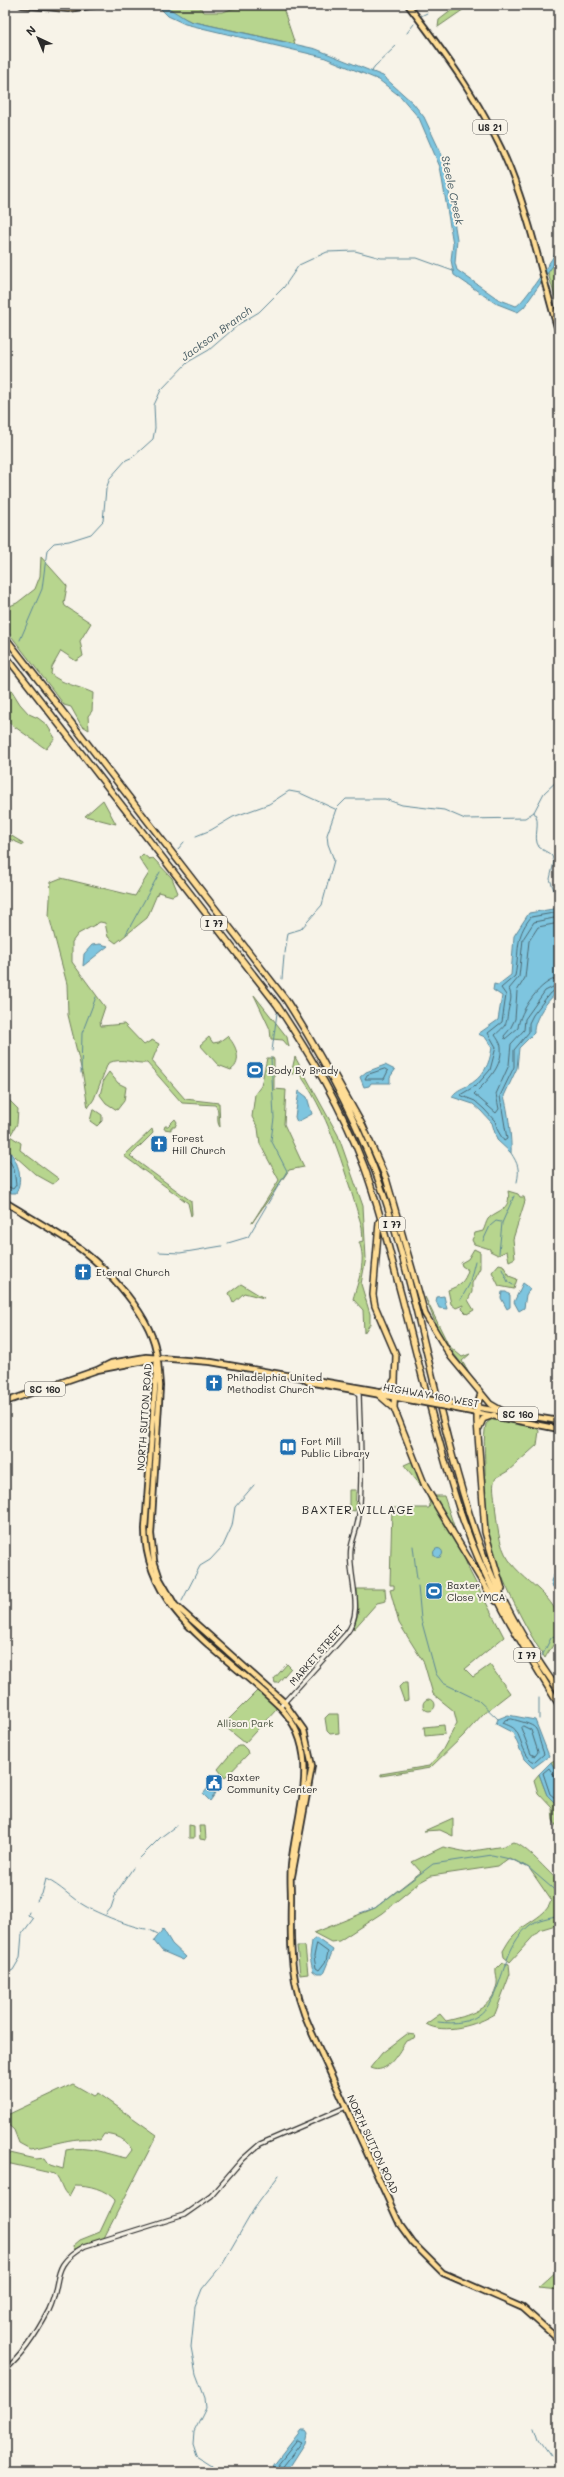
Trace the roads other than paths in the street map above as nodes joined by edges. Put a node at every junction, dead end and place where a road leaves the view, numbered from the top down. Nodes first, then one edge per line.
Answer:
1 (22, 5) edge
2 (96, 5) edge
3 (408, 5) edge
4 (559, 334) edge
5 (5, 637) edge
6 (5, 655) edge
7 (328, 1067) junction
8 (5, 1202) edge
9 (379, 1217) junction
10 (157, 1358) junction
11 (301, 1377) junction
12 (395, 1378) junction
13 (380, 1393) junction
14 (482, 1393) junction
15 (362, 1394) junction
16 (395, 1396) junction
17 (5, 1402) edge
18 (394, 1408) junction
19 (477, 1410) junction
20 (502, 1411) junction
21 (494, 1415) junction
22 (559, 1421) edge
23 (559, 1429) edge
24 (478, 1433) junction
25 (498, 1603) junction
26 (508, 1606) junction
27 (559, 1691) edge
28 (284, 1702) junction
29 (559, 1705) edge
30 (280, 1707) junction
31 (291, 1877) junction
32 (346, 2107) junction
33 (559, 2340) edge
34 (5, 2370) edge

1 - 2 main road
3 - 4 main road, US 21
5 - 7 highway, I 77
6 - 9 highway, I 77
7 - 14 highway
7 - 26 highway, I 77
8 - 10 main road
9 - 12 highway
9 - 25 highway, I 77
10 - 11 main road, HIGHWAY 160 WEST / SC 160
10 - 17 main road, HIGHWAY 160 WEST / SC 160
10 - 28 main road, NORTH SUTTON ROAD
10 - 30 main road, NORTH SUTTON ROAD
11 - 13 main road, HIGHWAY 160 WEST
11 - 15 main road, HIGHWAY 160 WEST
12 - 13 highway
12 - 16 highway
13 - 15 main road, HIGHWAY 160 WEST
13 - 16 main road, HIGHWAY 160 WEST
13 - 18 highway
14 - 19 highway
14 - 20 highway
15 - 28 street, MARKET STREET
16 - 18 highway
16 - 19 main road, HIGHWAY 160 WEST, bridge
18 - 25 highway
19 - 20 main road, HIGHWAY 160 WEST / SC 160
19 - 21 main road, HIGHWAY 160 WEST
19 - 24 highway
20 - 22 main road, HIGHWAY 160 WEST / SC 160
21 - 23 main road, HIGHWAY 160 WEST / SC 160
21 - 24 highway
24 - 26 highway
25 - 29 highway, I 77
26 - 27 highway, I 77
28 - 30 street, MARKET STREET
28 - 31 main road, NORTH SUTTON ROAD
30 - 31 main road, NORTH SUTTON ROAD
31 - 32 main road, NORTH SUTTON ROAD
32 - 33 main road, NORTH SUTTON ROAD
32 - 34 street

